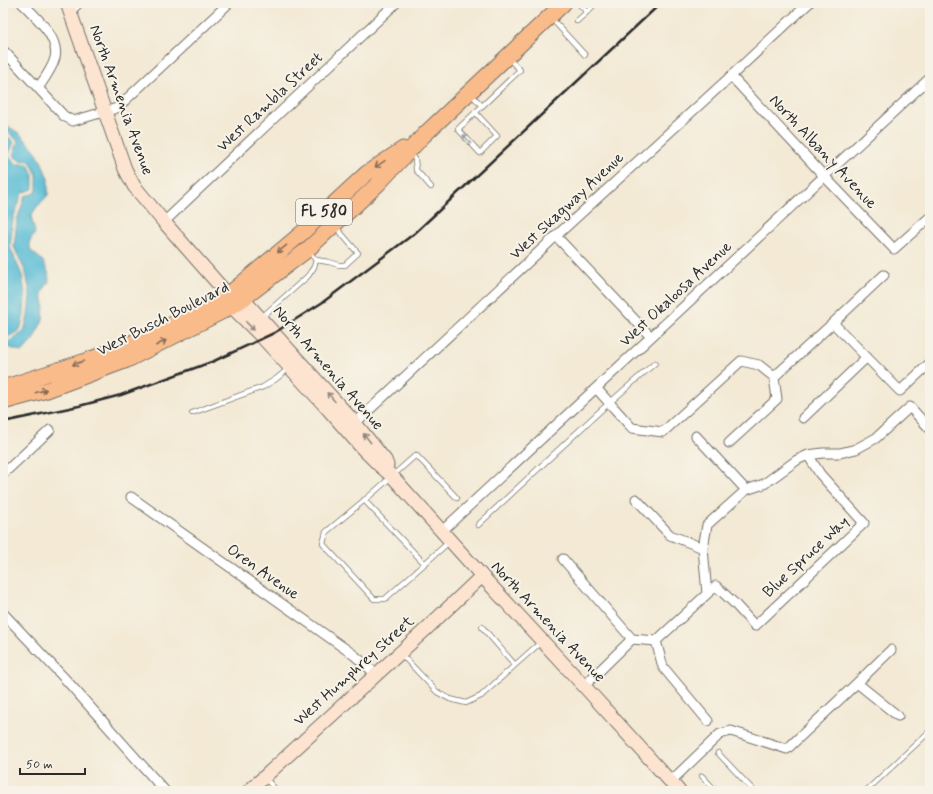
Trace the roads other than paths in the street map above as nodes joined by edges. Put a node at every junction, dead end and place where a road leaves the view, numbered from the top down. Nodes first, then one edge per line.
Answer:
1 (22, 3) edge
2 (229, 3) edge
3 (396, 3) edge
4 (564, 3) edge
5 (578, 3) edge
6 (596, 3) edge
7 (809, 3) edge
8 (72, 6) edge
9 (587, 12) junction
10 (549, 17) junction
11 (577, 21) dead end
12 (3, 50) edge
13 (585, 55) dead end
14 (507, 56) junction
15 (731, 76) junction
16 (930, 78) edge
17 (38, 88) junction
18 (469, 92) junction
19 (482, 106) junction
20 (105, 112) junction
21 (475, 112) junction
22 (424, 135) junction
23 (409, 151) junction
24 (824, 176) junction
25 (431, 187) dead end
26 (930, 217) edge
27 (164, 222) junction
28 (334, 225) junction
29 (556, 236) junction
30 (311, 255) junction
31 (884, 275) dead end
32 (234, 300) junction
33 (260, 318) junction
34 (833, 323) junction
35 (651, 337) junction
36 (867, 357) junction
37 (655, 363) dead end
38 (930, 363) edge
39 (289, 368) junction
40 (774, 377) junction
41 (3, 388) edge
42 (596, 388) junction
43 (3, 402) edge
44 (610, 403) junction
45 (192, 413) dead end
46 (803, 418) dead end
47 (351, 427) junction
48 (930, 429) edge
49 (50, 430) dead end
50 (696, 436) dead end
51 (729, 443) dead end
52 (808, 455) junction
53 (3, 474) edge
54 (392, 476) junction
55 (746, 490) junction
56 (131, 496) dead end
57 (457, 498) dead end
58 (636, 499) dead end
59 (364, 500) junction
60 (478, 525) dead end
61 (446, 536) junction
62 (703, 548) junction
63 (563, 559) dead end
64 (424, 563) junction
65 (482, 576) junction
66 (707, 594) junction
67 (3, 613) edge
68 (482, 628) dead end
69 (632, 639) junction
70 (542, 641) junction
71 (656, 641) junction
72 (891, 650) dead end
73 (400, 652) junction
74 (515, 665) junction
75 (376, 674) junction
76 (857, 683) junction
77 (584, 686) junction
78 (898, 716) dead end
79 (708, 721) dead end
80 (930, 731) edge
81 (718, 753) dead end
82 (702, 776) dead end
83 (264, 777) junction
84 (675, 786) edge
85 (166, 791) edge
86 (249, 791) edge
87 (277, 791) edge
88 (716, 791) edge
89 (754, 791) edge
90 (866, 791) edge

1 - 17 street
2 - 20 street
3 - 27 street, West Rambla Street
4 - 10 main road, West Busch Boulevard / FL 580
5 - 9 lane
6 - 9 lane
7 - 15 street, West Skagway Avenue
8 - 20 main road, North Armenia Avenue
9 - 11 lane
10 - 13 lane
10 - 14 main road, West Busch Boulevard / FL 580
12 - 17 street
14 - 18 main road, West Busch Boulevard / FL 580
14 - 19 lane
15 - 24 street, North Albany Avenue
15 - 29 street, West Skagway Avenue
16 - 24 street, West Okaloosa Avenue
17 - 20 street
18 - 19 lane
18 - 22 main road, West Busch Boulevard / FL 580
19 - 21 lane
20 - 27 main road, North Armenia Avenue
21 -> 21 lane
22 - 23 main road, West Busch Boulevard / FL 580
22 -> 32 main road, West Busch Boulevard / FL 580
23 - 25 lane
23 - 28 main road, West Busch Boulevard / FL 580
24 - 26 street, North Albany Avenue
24 - 35 street, West Okaloosa Avenue
27 - 32 main road, North Armenia Avenue
28 - 30 main road, West Busch Boulevard / FL 580
28 - 30 lane
29 - 35 street
29 - 47 street, West Skagway Avenue
30 - 32 main road, West Busch Boulevard / FL 580
30 - 33 lane
31 - 34 street
32 - 33 main road, North Armenia Avenue
32 -> 39 main road, North Armenia Avenue
32 -> 41 main road, West Busch Boulevard / FL 580
43 -> 32 main road, West Busch Boulevard
47 -> 33 main road, North Armenia Avenue
34 - 36 street
34 - 40 street
35 - 42 street, West Okaloosa Avenue
36 - 38 street
36 - 46 street
37 - 44 lane
39 - 45 lane
39 - 47 main road, North Armenia Avenue
40 - 44 street
40 - 51 street
42 - 44 street
42 - 61 street, West Okaloosa Avenue
44 - 60 lane
47 - 54 main road, North Armenia Avenue
48 - 52 street
49 - 53 street
50 - 55 street
52 - 55 street
52 - 66 street, Blue Spruce Way
54 - 57 lane
54 - 59 lane
54 - 61 main road, North Armenia Avenue
55 - 62 street
56 - 75 street, Oren Avenue
58 - 62 street
59 - 64 lane
59 - 64 lane
61 - 64 lane
61 - 65 main road, North Armenia Avenue
62 - 66 street
63 - 69 street
65 - 70 main road, North Armenia Avenue
65 - 73 main road, West Humphrey Street
66 - 71 street
67 - 85 street
68 - 74 lane
69 - 71 street
69 - 77 street
70 - 74 lane
70 - 77 main road, North Armenia Avenue
71 - 79 street
72 - 76 street
73 - 74 lane
73 - 75 main road, West Humphrey Street
75 - 83 main road, West Humphrey Street
76 - 78 street
76 - 84 street
77 - 84 main road, North Armenia Avenue
80 - 90 lane
81 - 89 lane
82 - 88 lane
83 - 86 main road, West Humphrey Street
83 - 87 lane

